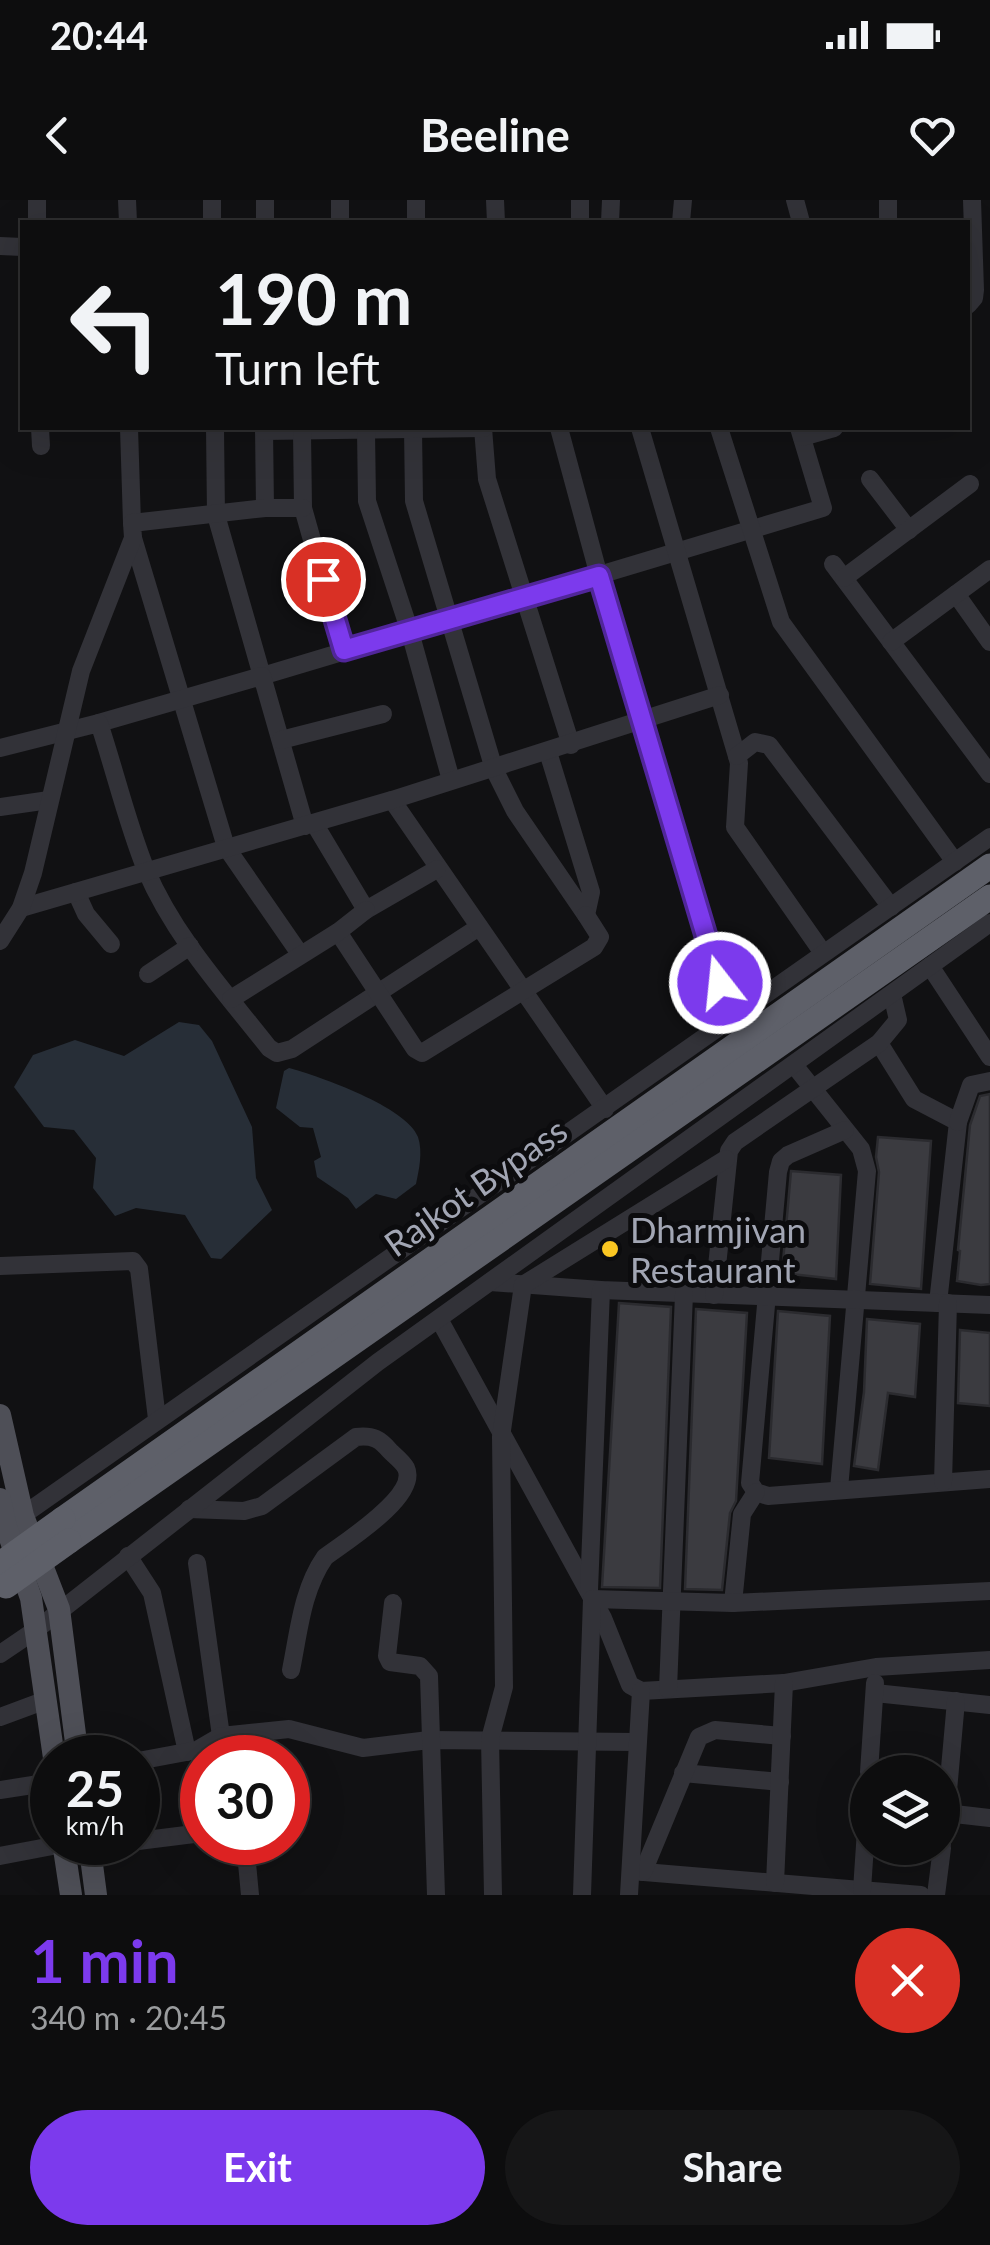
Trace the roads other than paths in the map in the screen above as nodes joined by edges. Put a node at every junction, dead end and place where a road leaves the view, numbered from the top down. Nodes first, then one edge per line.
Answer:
1 (972, 200) edge
2 (970, 303) edge
3 (129, 430) edge
4 (214, 430) edge
5 (264, 430) edge
6 (277, 430) edge
7 (327, 430) edge
8 (366, 430) edge
9 (413, 430) edge
10 (484, 430) edge
11 (561, 430) edge
12 (641, 430) edge
13 (720, 430) edge
14 (302, 432) junction
15 (801, 432) edge
16 (870, 478) dead end
17 (970, 484) dead end
18 (264, 508) junction
19 (303, 508) junction
20 (216, 514) junction
21 (909, 530) junction
22 (132, 531) junction
23 (752, 532) junction
24 (676, 552) junction
25 (990, 569) edge
26 (599, 576) junction
27 (956, 594) junction
28 (525, 598) junction
29 (450, 620) junction
30 (410, 632) junction
31 (891, 642) junction
32 (990, 642) edge
33 (344, 650) junction
34 (262, 676) junction
35 (720, 694) junction
36 (180, 698) junction
37 (383, 714) dead end
38 (644, 720) junction
39 (99, 723) junction
40 (64, 732) junction
41 (281, 740) junction
42 (571, 745) junction
43 (0, 748) edge
44 (548, 752) junction
45 (737, 756) junction
46 (494, 769) junction
47 (990, 774) edge
48 (451, 780) junction
49 (49, 800) junction
50 (392, 800) junction
51 (0, 807) edge
52 (309, 824) junction
53 (990, 838) edge
54 (226, 847) junction
55 (955, 862) junction
56 (990, 866) edge
57 (437, 869) junction
58 (146, 871) junction
59 (76, 892) junction
60 (990, 897) edge
61 (890, 906) junction
62 (21, 908) junction
63 (366, 910) junction
64 (586, 914) junction
65 (990, 923) edge
66 (479, 927) junction
67 (338, 932) junction
68 (0, 941) edge
69 (110, 944) dead end
70 (190, 946) junction
71 (823, 953) junction
72 (300, 954) junction
73 (930, 966) junction
74 (148, 974) dead end
75 (525, 991) junction
76 (376, 993) junction
77 (892, 994) junction
78 (231, 999) junction
79 (730, 1020) junction
80 (879, 1043) junction
81 (990, 1057) edge
82 (794, 1065) junction
83 (990, 1081) edge
84 (813, 1088) junction
85 (605, 1109) junction
86 (958, 1122) junction
87 (846, 1130) junction
88 (726, 1159) junction
89 (623, 1187) junction
90 (644, 1209) junction
91 (0, 1266) edge
92 (490, 1282) junction
93 (523, 1284) junction
94 (601, 1290) junction
95 (684, 1294) junction
96 (714, 1295) junction
97 (765, 1296) junction
98 (857, 1300) junction
99 (943, 1303) junction
100 (990, 1305) edge
101 (439, 1319) junction
102 (0, 1415) edge
103 (158, 1418) junction
104 (501, 1437) junction
105 (990, 1479) edge
106 (943, 1482) junction
107 (839, 1490) junction
108 (756, 1492) junction
109 (0, 1499) edge
110 (189, 1509) junction
111 (10, 1525) edge
112 (66, 1530) junction
113 (128, 1556) junction
114 (197, 1563) dead end
115 (2, 1580) edge
116 (990, 1591) edge
117 (590, 1596) junction
118 (673, 1602) junction
119 (393, 1603) dead end
120 (734, 1603) junction
121 (60, 1609) junction
122 (37, 1629) junction
123 (0, 1654) edge
124 (990, 1660) edge
125 (876, 1668) junction
126 (291, 1670) dead end
127 (784, 1683) junction
128 (668, 1689) junction
129 (642, 1691) junction
130 (874, 1693) junction
131 (46, 1700) junction
132 (956, 1701) junction
133 (990, 1704) edge
134 (0, 1716) edge
135 (51, 1735) edge
136 (75, 1735) edge
137 (183, 1735) edge
138 (222, 1735) edge
139 (232, 1735) edge
140 (782, 1736) junction
141 (490, 1739) junction
142 (428, 1740) junction
143 (587, 1740) junction
144 (636, 1742) junction
145 (870, 1755) edge
146 (951, 1755) edge
147 (682, 1773) junction
148 (780, 1782) junction
149 (30, 1785) edge
150 (0, 1790) edge
151 (960, 1815) edge
152 (990, 1818) edge
153 (30, 1851) edge
154 (0, 1856) edge
155 (66, 1865) edge
156 (92, 1865) edge
157 (247, 1865) edge
158 (864, 1865) edge
159 (940, 1865) edge
160 (644, 1872) junction
161 (775, 1883) junction
162 (730, 1887) edge
163 (862, 1890) junction
164 (818, 1891) edge
165 (71, 1895) edge
166 (96, 1895) edge
167 (250, 1895) edge
168 (436, 1895) edge
169 (493, 1895) edge
170 (582, 1895) edge
171 (629, 1895) edge
172 (656, 1895) edge
173 (909, 1895) edge
174 (936, 1895) edge

1 - 2 street
3 - 22 street
4 - 20 street
5 - 18 street
6 - 14 street
7 - 14 street
8 - 30 street
9 - 29 street
10 - 28 street
11 - 26 street
12 - 24 street
13 - 23 street
14 - 19 street
15 - 23 street
16 - 21 street
17 - 21 street
18 - 19 street
18 - 20 street
19 - 33 street
20 - 22 street
20 - 34 street
21 - 31 street
22 - 36 street
22 - 40 street
23 - 24 street
23 - 55 street
24 - 26 street
24 - 35 street
25 - 27 street
26 - 28 street
26 - 38 street
27 - 31 street
27 - 32 street
28 - 29 street
28 - 42 street
29 - 30 street
29 - 46 street
30 - 33 street
30 - 48 street
31 - 47 street
33 - 34 street
34 - 36 street
34 - 41 street
35 - 38 street
35 - 45 street
36 - 39 street
36 - 54 street
37 - 41 street
38 - 42 street
38 - 79 street
39 - 40 street
39 - 58 street
40 - 43 street
40 - 49 street
41 - 52 street
42 - 44 street
44 - 46 street
44 - 64 street
45 - 61 street
45 - 71 street
46 - 48 street
46 - 64 street
48 - 50 street
49 - 51 street
49 - 62 street
50 - 52 street
50 - 57 street
52 - 54 street
52 - 63 street
53 - 55 street
54 - 58 street
54 - 72 street
55 - 61 street
56 - 112 highway, Rajkot Bypass
57 - 63 street
57 - 66 street
58 - 59 street
58 - 70 street
59 - 62 street
59 - 69 street
60 - 112 highway, Rajkot Bypass
61 - 71 street
62 - 68 street
63 - 67 street
64 - 75 street
65 - 73 street
66 - 75 street
66 - 76 street
67 - 72 street
67 - 76 street
70 - 74 street
70 - 78 street
71 - 79 street
72 - 78 street
73 - 77 street
73 - 81 street
75 - 76 street
75 - 85 street
76 - 78 street
77 - 80 street
77 - 82 street
79 - 85 street
80 - 84 street
80 - 86 street
82 - 84 street
82 - 89 street
83 - 86 street
84 - 87 street
84 - 88 street
85 - 103 street
86 - 99 street
87 - 97 street
87 - 98 street
88 - 90 street
88 - 96 street
89 - 90 street
89 - 92 street
90 - 93 street
91 - 103 street
92 - 93 street
92 - 101 street
93 - 94 street
93 - 104 street
94 - 95 street
94 - 117 street
95 - 96 street
95 - 118 street
96 - 97 street
97 - 98 street
97 - 108 street
98 - 99 street
98 - 107 street
99 - 100 street
99 - 106 street
101 - 104 street
101 - 110 street
102 - 111 main road
103 - 111 street
104 - 117 street
104 - 141 street
105 - 106 street
106 - 107 street
107 - 108 street
108 - 120 street
109 - 111 main road
110 - 113 street
110 - 126 street
111 - 121 main road
111 - 122 main road
112 - 115 highway, Rajkot Bypass, bridge
113 - 121 street
113 - 137 street
114 - 138 street
116 - 120 street
117 - 118 street
117 - 129 street
117 - 143 street
118 - 120 street
118 - 128 street
119 - 142 street
121 - 122 street
121 - 136 main road
122 - 123 street
122 - 131 main road
124 - 125 street
125 - 127 street
125 - 130 street
127 - 128 street
127 - 140 street
128 - 129 street
129 - 144 street
130 - 132 street
130 - 145 street
131 - 134 street
131 - 135 main road
132 - 133 street
132 - 146 street
139 - 142 street
140 - 147 street
140 - 148 street
141 - 142 street
141 - 143 street
141 - 169 street
142 - 168 street
143 - 144 street
143 - 170 street
144 - 160 street
147 - 148 street
147 - 160 street
148 - 161 street
149 - 150 street
151 - 152 street
153 - 154 street
155 - 165 main road
156 - 166 main road
157 - 167 street
158 - 163 street
159 - 174 street
160 - 162 street
160 - 171 street
160 - 172 street
161 - 162 street
161 - 164 street
163 - 164 street
163 - 173 street

